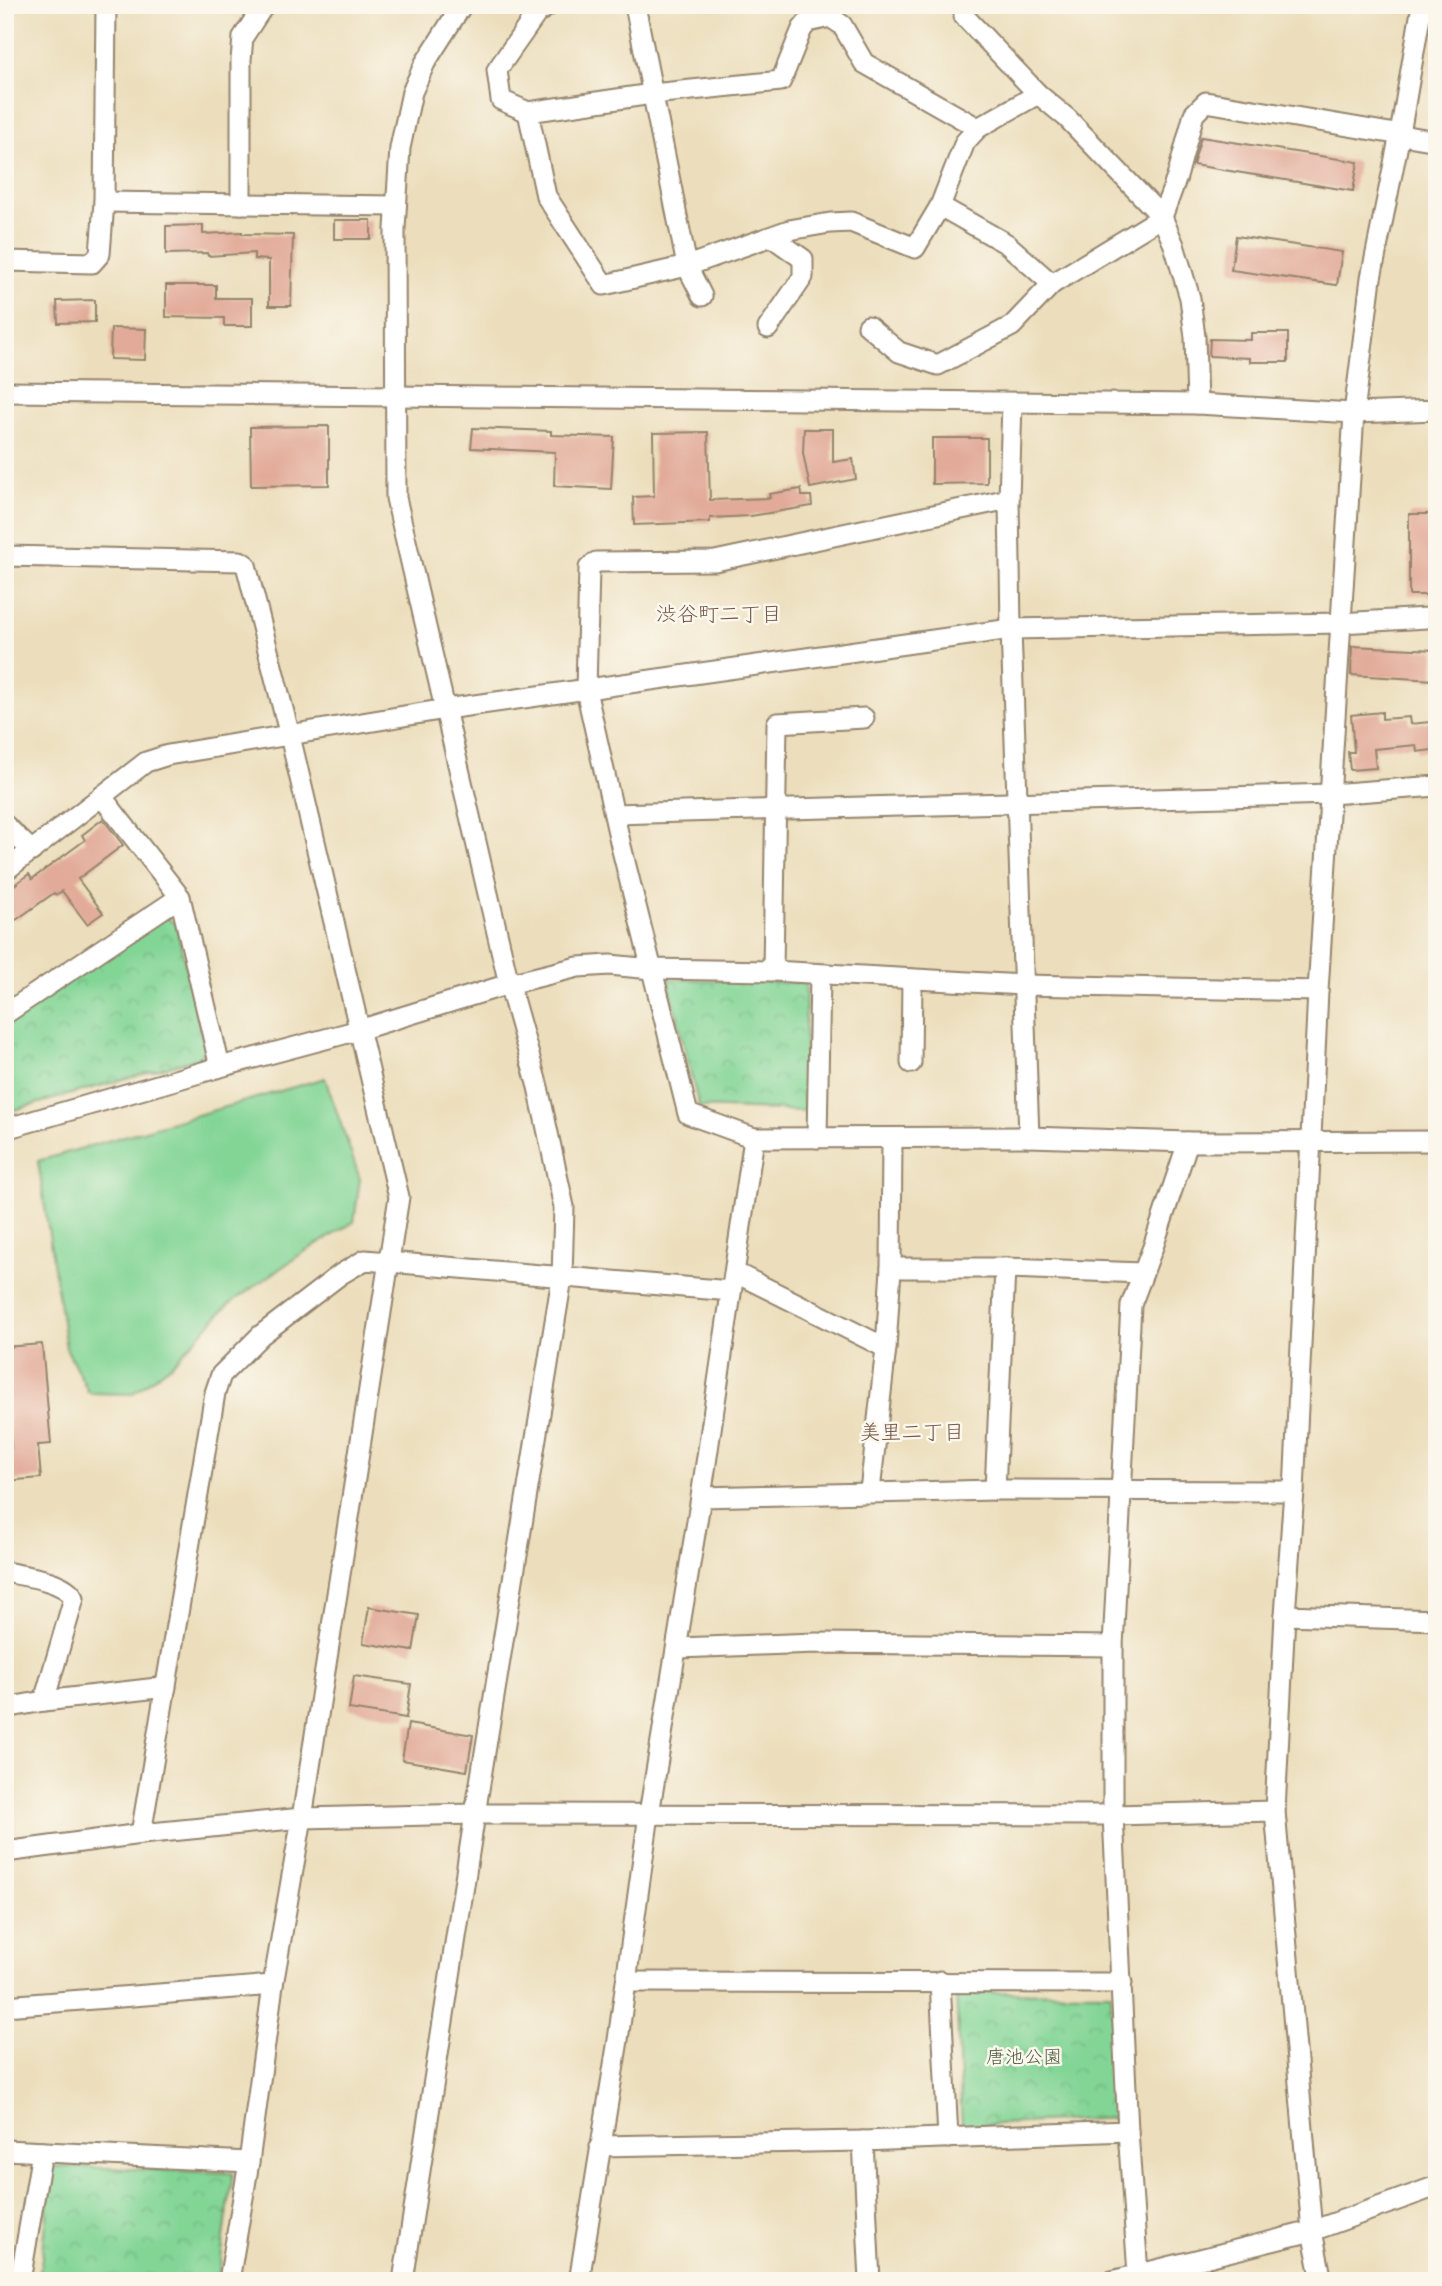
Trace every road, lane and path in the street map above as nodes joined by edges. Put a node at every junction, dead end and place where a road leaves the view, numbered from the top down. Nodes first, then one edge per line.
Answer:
1 (106, 5) edge
2 (264, 5) edge
3 (462, 5) edge
4 (550, 5) edge
5 (635, 5) edge
6 (964, 5) edge
7 (1422, 5) edge
8 (652, 94) junction
9 (1038, 94) junction
10 (528, 112) junction
11 (978, 128) junction
12 (1400, 134) junction
13 (1437, 141) edge
14 (104, 202) junction
15 (241, 204) junction
16 (396, 206) junction
17 (940, 206) junction
18 (1162, 217) junction
19 (772, 236) junction
20 (5, 261) edge
21 (687, 266) junction
22 (1052, 284) junction
23 (702, 296) dead end
24 (868, 326) dead end
25 (768, 328) dead end
26 (5, 392) edge
27 (396, 398) junction
28 (1012, 403) junction
29 (1197, 404) junction
30 (1437, 411) edge
31 (1354, 413) junction
32 (1009, 499) junction
33 (5, 556) edge
34 (1437, 615) edge
35 (1340, 623) junction
36 (1011, 629) junction
37 (586, 690) junction
38 (446, 709) junction
39 (864, 718) dead end
40 (290, 736) junction
41 (1437, 786) edge
42 (1330, 794) junction
43 (102, 797) junction
44 (1017, 804) junction
45 (776, 808) junction
46 (614, 814) junction
47 (5, 825) edge
48 (32, 851) junction
49 (5, 871) edge
50 (180, 897) junction
51 (651, 969) junction
52 (773, 971) junction
53 (820, 975) junction
54 (912, 979) junction
55 (509, 984) junction
56 (1023, 985) junction
57 (1318, 991) junction
58 (5, 1014) edge
59 (359, 1030) junction
60 (911, 1063) dead end
61 (220, 1067) junction
62 (5, 1129) edge
63 (1029, 1137) junction
64 (754, 1138) junction
65 (817, 1138) junction
66 (892, 1138) junction
67 (1437, 1141) edge
68 (1188, 1142) junction
69 (1312, 1142) junction
70 (390, 1264) junction
71 (891, 1268) junction
72 (1005, 1268) junction
73 (1143, 1273) junction
74 (562, 1278) junction
75 (733, 1282) junction
76 (886, 1348) junction
77 (995, 1490) junction
78 (870, 1491) junction
79 (1120, 1491) junction
80 (1294, 1491) junction
81 (701, 1497) junction
82 (5, 1572) edge
83 (1285, 1615) junction
84 (1437, 1620) edge
85 (1113, 1646) junction
86 (678, 1648) junction
87 (166, 1687) junction
88 (44, 1702) junction
89 (5, 1709) edge
90 (1275, 1811) junction
91 (475, 1814) junction
92 (649, 1814) junction
93 (1114, 1815) junction
94 (302, 1818) junction
95 (141, 1834) junction
96 (5, 1852) edge
97 (940, 1981) junction
98 (627, 1982) junction
99 (1122, 1983) junction
100 (273, 1985) junction
101 (5, 2006) edge
102 (1128, 2131) junction
103 (948, 2138) junction
104 (863, 2141) junction
105 (600, 2146) junction
106 (5, 2150) edge
107 (42, 2152) junction
108 (249, 2162) junction
109 (1437, 2186) edge
110 (1312, 2231) junction
111 (1138, 2274) junction
112 (20, 2281) edge
113 (229, 2281) edge
114 (403, 2281) edge
115 (579, 2281) edge
116 (870, 2281) edge
117 (1112, 2281) edge
118 (1322, 2281) edge

1 - 14 street
2 - 15 street
3 - 16 street
4 - 10 street
5 - 8 street
6 - 9 street
7 - 12 street
8 - 10 street
8 - 11 street
8 - 21 street
9 - 11 street
9 - 18 street
10 - 21 street
11 - 17 street
12 - 13 street
12 - 18 street
12 - 31 street
14 - 15 street
14 - 20 street
15 - 16 street
16 - 27 street
17 - 19 street
17 - 22 street
18 - 22 street
18 - 29 street
19 - 21 street
19 - 25 street
21 - 23 street
22 - 24 street
26 - 27 street
27 - 28 street
27 - 38 street
28 - 29 street
28 - 32 street
29 - 31 street
30 - 31 street
31 - 35 street
32 - 36 street
32 - 37 street
33 - 40 street
34 - 35 street
35 - 36 street
35 - 42 street
36 - 37 street
36 - 44 street
37 - 38 street
37 - 46 street
38 - 40 street
38 - 55 street
39 - 45 street
40 - 43 street
40 - 59 street
41 - 42 street
42 - 44 street
42 - 57 street
43 - 48 street
43 - 50 street
44 - 45 street
44 - 56 street
45 - 46 street
45 - 52 street
46 - 51 street
47 - 48 street
48 - 49 street
50 - 58 street
50 - 61 street
51 - 52 street
51 - 55 street
51 - 64 street
52 - 53 street
53 - 54 street
53 - 65 street
54 - 56 street
54 - 60 street
55 - 59 street
55 - 74 street
56 - 57 street
56 - 63 street
57 - 69 street
59 - 61 street
59 - 70 street
61 - 62 street
63 - 66 street
63 - 68 street
64 - 65 street
64 - 75 street
65 - 66 street
66 - 71 street
67 - 69 street
68 - 69 street
68 - 73 street
69 - 80 street
70 - 74 street
70 - 87 street
70 - 94 street
71 - 72 street
71 - 76 street
72 - 73 street
72 - 77 street
73 - 79 street
74 - 75 street
74 - 91 street
75 - 76 street
75 - 81 street
76 - 78 street
77 - 78 street
77 - 79 street
78 - 81 street
79 - 80 street
79 - 85 street
80 - 83 street
81 - 86 street
82 - 88 street
83 - 84 street
83 - 90 street
85 - 86 street
85 - 93 street
86 - 92 street
87 - 88 street
87 - 95 street
88 - 89 street
90 - 93 street
90 - 110 street
91 - 92 street
91 - 94 street
91 - 114 street
92 - 93 street
92 - 98 street
93 - 99 street
94 - 95 street
94 - 100 street
95 - 96 street
97 - 98 street
97 - 99 street
97 - 103 street
98 - 105 street
99 - 102 street
100 - 101 street
100 - 108 street
102 - 103 street
102 - 111 street
103 - 104 street
104 - 105 street
104 - 116 street
105 - 115 street
106 - 107 street
107 - 108 street
107 - 112 street
108 - 113 street
109 - 110 street
110 - 111 street
110 - 118 street
111 - 117 street

